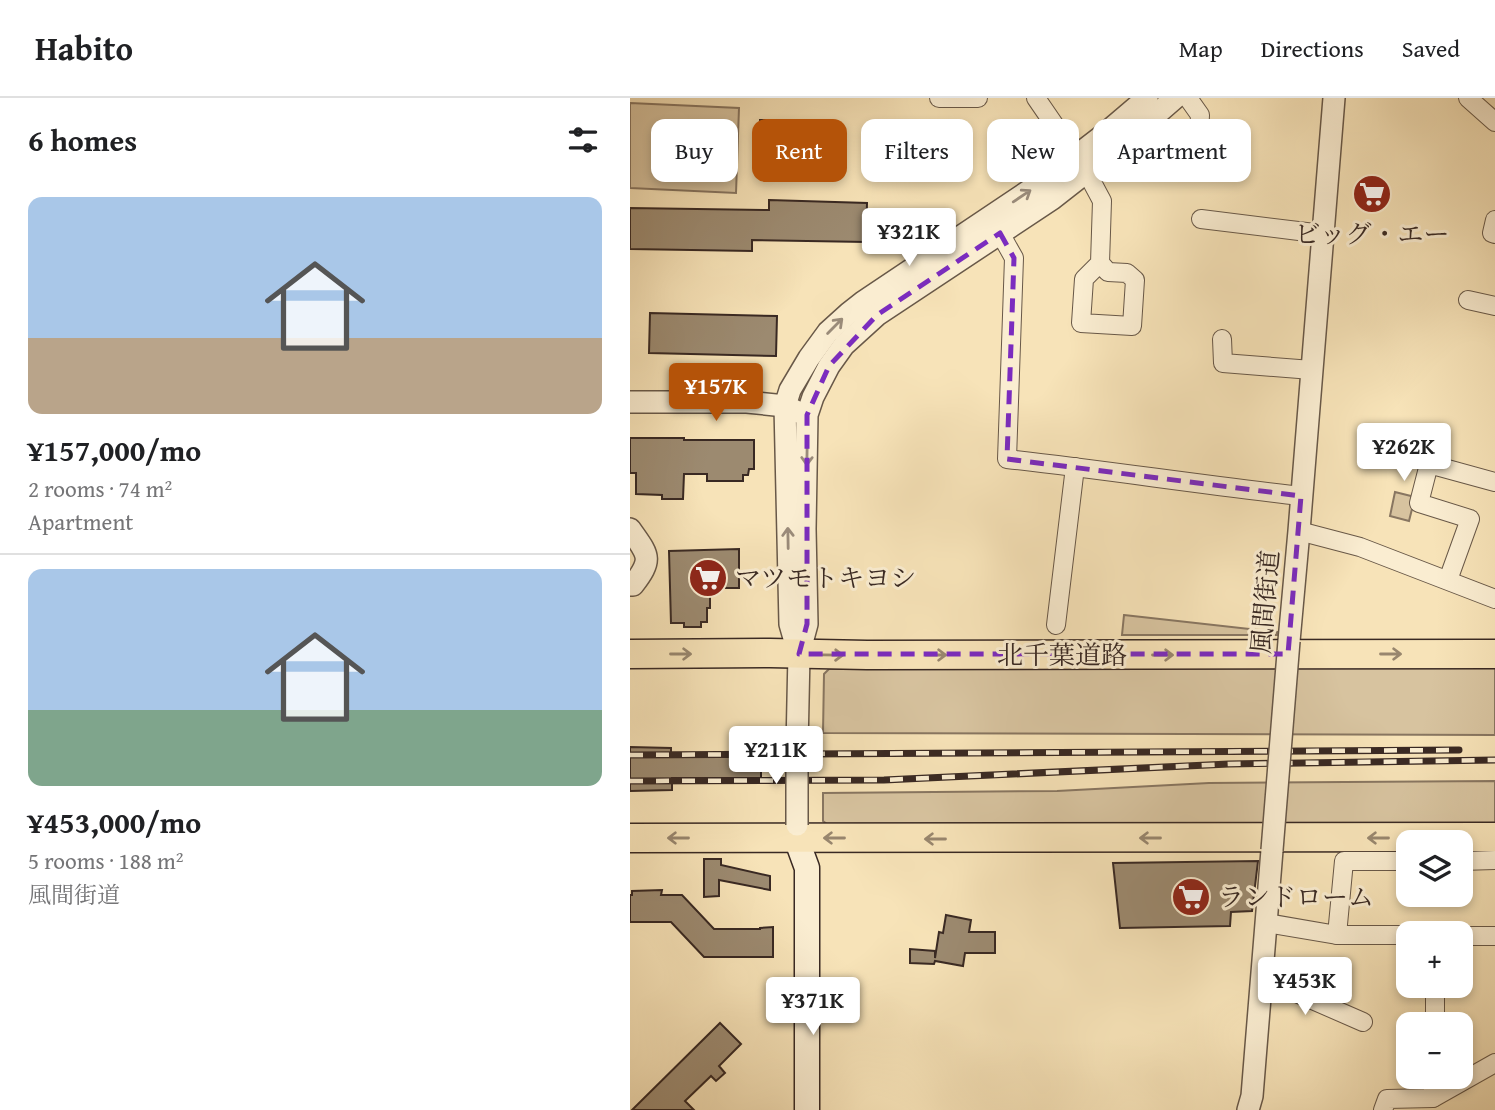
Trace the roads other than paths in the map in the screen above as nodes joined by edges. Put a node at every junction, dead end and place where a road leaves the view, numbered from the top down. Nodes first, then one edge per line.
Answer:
1 (939, 98) edge
2 (978, 98) edge
3 (1035, 98) edge
4 (1147, 98) edge
5 (1175, 98) edge
6 (1188, 98) edge
7 (1334, 98) edge
8 (1468, 98) edge
9 (1200, 119) edge
10 (1495, 122) edge
11 (1080, 164) junction
12 (1201, 219) dead end
13 (1495, 219) edge
14 (999, 233) junction
15 (1323, 233) junction
16 (1495, 234) edge
17 (1100, 264) dead end
18 (1468, 300) dead end
19 (1495, 306) edge
20 (1222, 339) dead end
21 (1312, 370) junction
22 (630, 402) edge
23 (785, 406) junction
24 (807, 415) junction
25 (1075, 467) junction
26 (1495, 482) edge
27 (1301, 496) junction
28 (630, 529) edge
29 (1299, 531) junction
30 (1448, 580) junction
31 (630, 585) edge
32 (1495, 599) edge
33 (1056, 625) dead end
34 (630, 654) edge
35 (1495, 654) edge
36 (798, 661) junction
37 (796, 832) junction
38 (1495, 837) edge
39 (630, 838) edge
40 (1473, 860) edge
41 (1495, 860) edge
42 (1396, 861) edge
43 (1267, 923) junction
44 (1337, 935) junction
45 (1396, 936) edge
46 (1473, 936) edge
47 (1495, 936) edge
48 (1262, 978) junction
49 (1363, 1022) dead end
50 (1495, 1063) edge
51 (1433, 1089) edge
52 (1433, 1098) junction
53 (790, 1110) edge
54 (807, 1110) edge
55 (1248, 1110) edge
56 (1383, 1110) edge

1 - 2 street
3 - 11 street
4 - 11 street
5 - 11 street
6 - 9 street
7 - 15 street, 風間街道
8 - 10 street
11 - 14 street
11 - 17 street
23 -> 11 street
12 - 15 street
13 - 16 street
14 - 24 street
14 - 25 street
15 - 21 street, 風間街道
18 - 19 street
20 - 21 street
21 - 27 street, 風間街道
22 - 23 street
23 - 24 street
36 -> 23 street
24 -> 36 street
25 - 27 street
25 - 33 street
26 - 30 street
27 - 29 street, 風間街道
28 - 31 street
29 - 30 street
29 - 43 street, 風間街道, bridge
30 - 32 street
34 -> 36 highway, 北千葉道路
36 -> 35 highway, 北千葉道路
36 - 37 street, bridge
38 -> 37 highway
37 -> 39 highway
37 - 53 main road
37 - 54 main road
40 - 41 street
42 - 44 street
43 - 44 street
43 - 48 street, 風間街道
44 - 45 street
46 - 47 street
48 - 49 street
48 - 55 street, 風間街道
50 - 52 street
51 - 52 street
52 - 56 street

